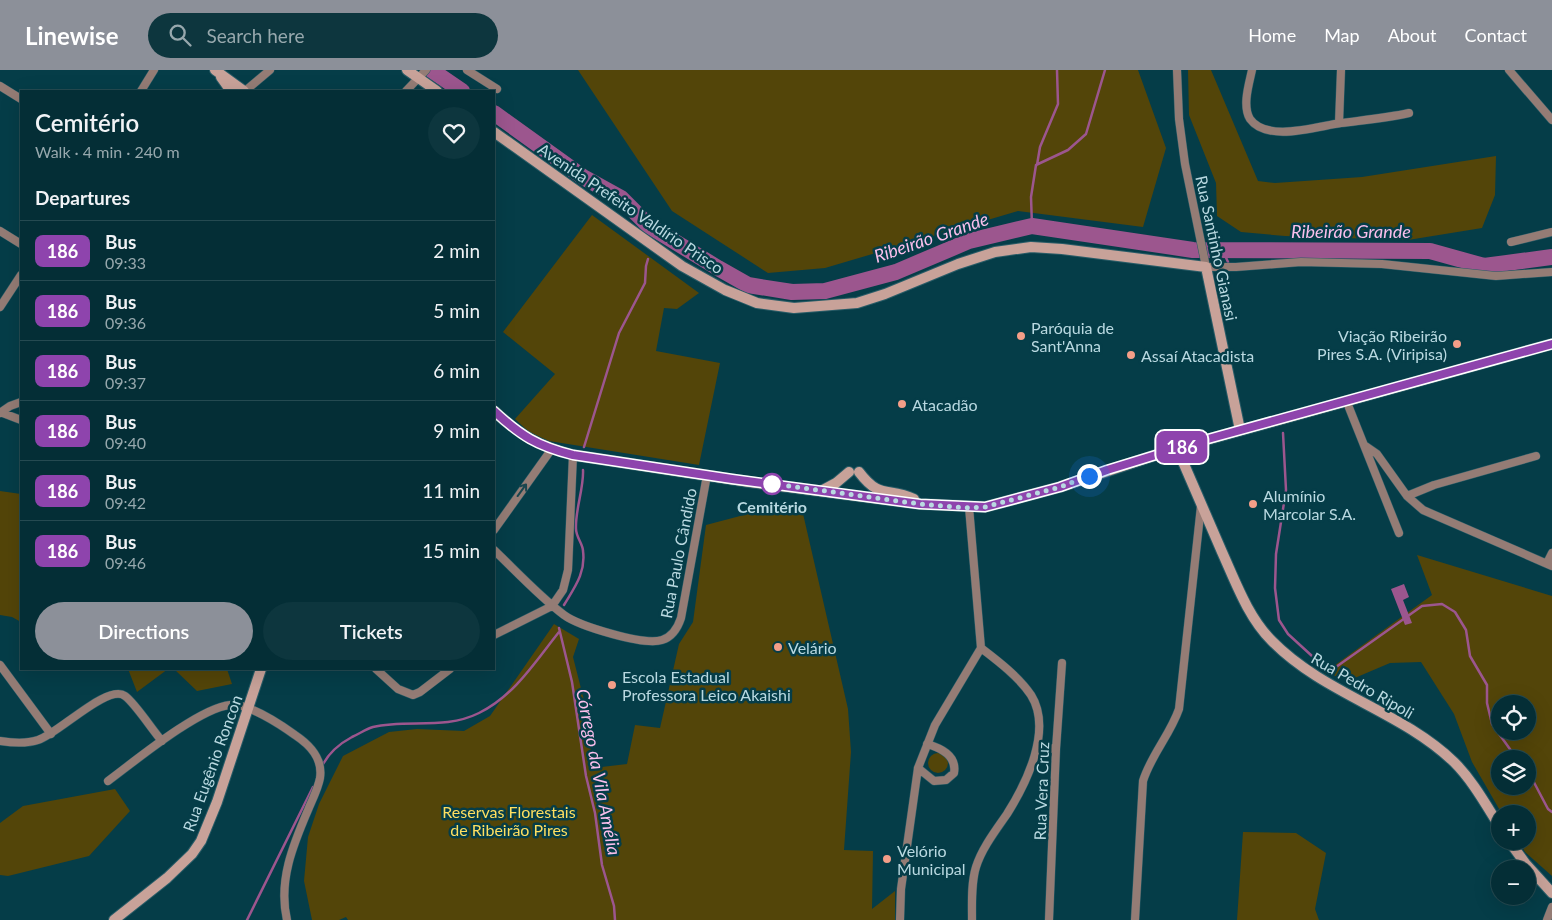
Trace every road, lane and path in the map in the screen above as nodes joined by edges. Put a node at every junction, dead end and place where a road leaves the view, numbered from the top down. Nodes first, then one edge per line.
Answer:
1 (154, 70) edge
2 (270, 70) edge
3 (406, 70) edge
4 (467, 70) edge
5 (1177, 70) edge
6 (1252, 70) edge
7 (1341, 70) edge
8 (1509, 70) edge
9 (216, 71) edge
10 (423, 74) edge
11 (0, 86) edge
12 (497, 89) dead end
13 (142, 90) edge
14 (230, 90) edge
15 (243, 90) edge
16 (245, 90) edge
17 (407, 90) edge
18 (436, 90) edge
19 (20, 98) edge
20 (1409, 113) dead end
21 (1552, 120) edge
22 (1339, 123) junction
23 (495, 133) edge
24 (0, 231) edge
25 (1552, 232) edge
26 (1511, 242) dead end
27 (20, 243) edge
28 (1206, 264) junction
29 (1552, 272) edge
30 (20, 277) edge
31 (0, 307) edge
32 (1552, 344) edge
33 (1346, 400) junction
34 (20, 402) edge
35 (0, 412) edge
36 (495, 412) edge
37 (20, 420) edge
38 (1240, 430) junction
39 (1364, 445) junction
40 (1177, 448) junction
41 (552, 450) junction
42 (573, 455) junction
43 (1536, 456) dead end
44 (849, 472) dead end
45 (860, 472) dead end
46 (707, 476) junction
47 (820, 491) junction
48 (1407, 496) junction
49 (920, 504) junction
50 (1201, 504) junction
51 (969, 508) junction
52 (495, 529) edge
53 (1399, 532) dead end
54 (495, 551) edge
55 (1552, 553) edge
56 (1550, 565) edge
57 (552, 606) junction
58 (496, 631) edge
59 (981, 648) junction
60 (1062, 663) dead end
61 (0, 665) edge
62 (261, 670) edge
63 (377, 670) edge
64 (449, 670) edge
65 (248, 708) junction
66 (51, 734) junction
67 (0, 741) edge
68 (162, 741) junction
69 (927, 744) junction
70 (1038, 747) junction
71 (1056, 750) junction
72 (918, 768) junction
73 (108, 781) dead end
74 (1491, 813) edge
75 (1515, 850) edge
76 (1552, 893) edge
77 (1552, 907) edge
78 (114, 920) edge
79 (287, 920) edge
80 (900, 920) edge
81 (972, 920) edge
82 (1049, 920) edge
83 (1134, 920) edge
84 (1547, 920) edge

1 - 13 street
2 - 16 street
3 - 10 street
4 - 12 street
5 - 28 street, Rua Santinho Gianasi
6 - 22 street
7 - 22 street
8 - 21 street
9 - 14 street
9 - 15 street
10 - 17 street
10 - 18 street
11 - 19 street
20 - 22 street
23 - 28 street, Avenida Prefeito Valdírio Prisco
24 - 27 street
25 - 26 street
28 - 29 street, Avenida Prefeito Valdírio Prisco
28 - 38 street, Rua Santinho Gianasi
30 - 31 street
32 - 33 street
33 - 38 street
33 - 39 street
34 - 35 street
35 - 37 street
36 - 41 street
38 - 40 street
39 - 48 street
39 - 53 street
40 - 50 street, Rua Pedro Ripoli
40 - 51 street
41 - 42 street
52 -> 41 street
42 - 46 street
42 - 57 street
43 - 48 street
44 - 47 street
45 - 49 street
46 - 47 street
46 - 57 street, Rua Paulo Cândido
47 - 49 street
48 - 56 street
49 - 51 street
50 - 74 street, Rua Pedro Ripoli
50 - 83 street
51 - 59 street
54 - 57 street, Rua Paulo Cândido
55 - 56 street
57 - 58 street
59 - 69 street
59 - 70 street
60 - 71 street, Rua Vera Cruz
61 - 66 street
62 - 65 street, Rua Eugênio Roncon
63 - 64 street
65 - 68 street
65 - 78 street, Rua Eugênio Roncon
65 - 79 street
66 - 67 street
66 - 68 street
68 - 73 street
69 - 72 street
69 - 72 street
70 - 71 street
70 - 81 street
71 - 82 street, Rua Vera Cruz
72 - 80 street
75 - 76 street
77 - 84 street

